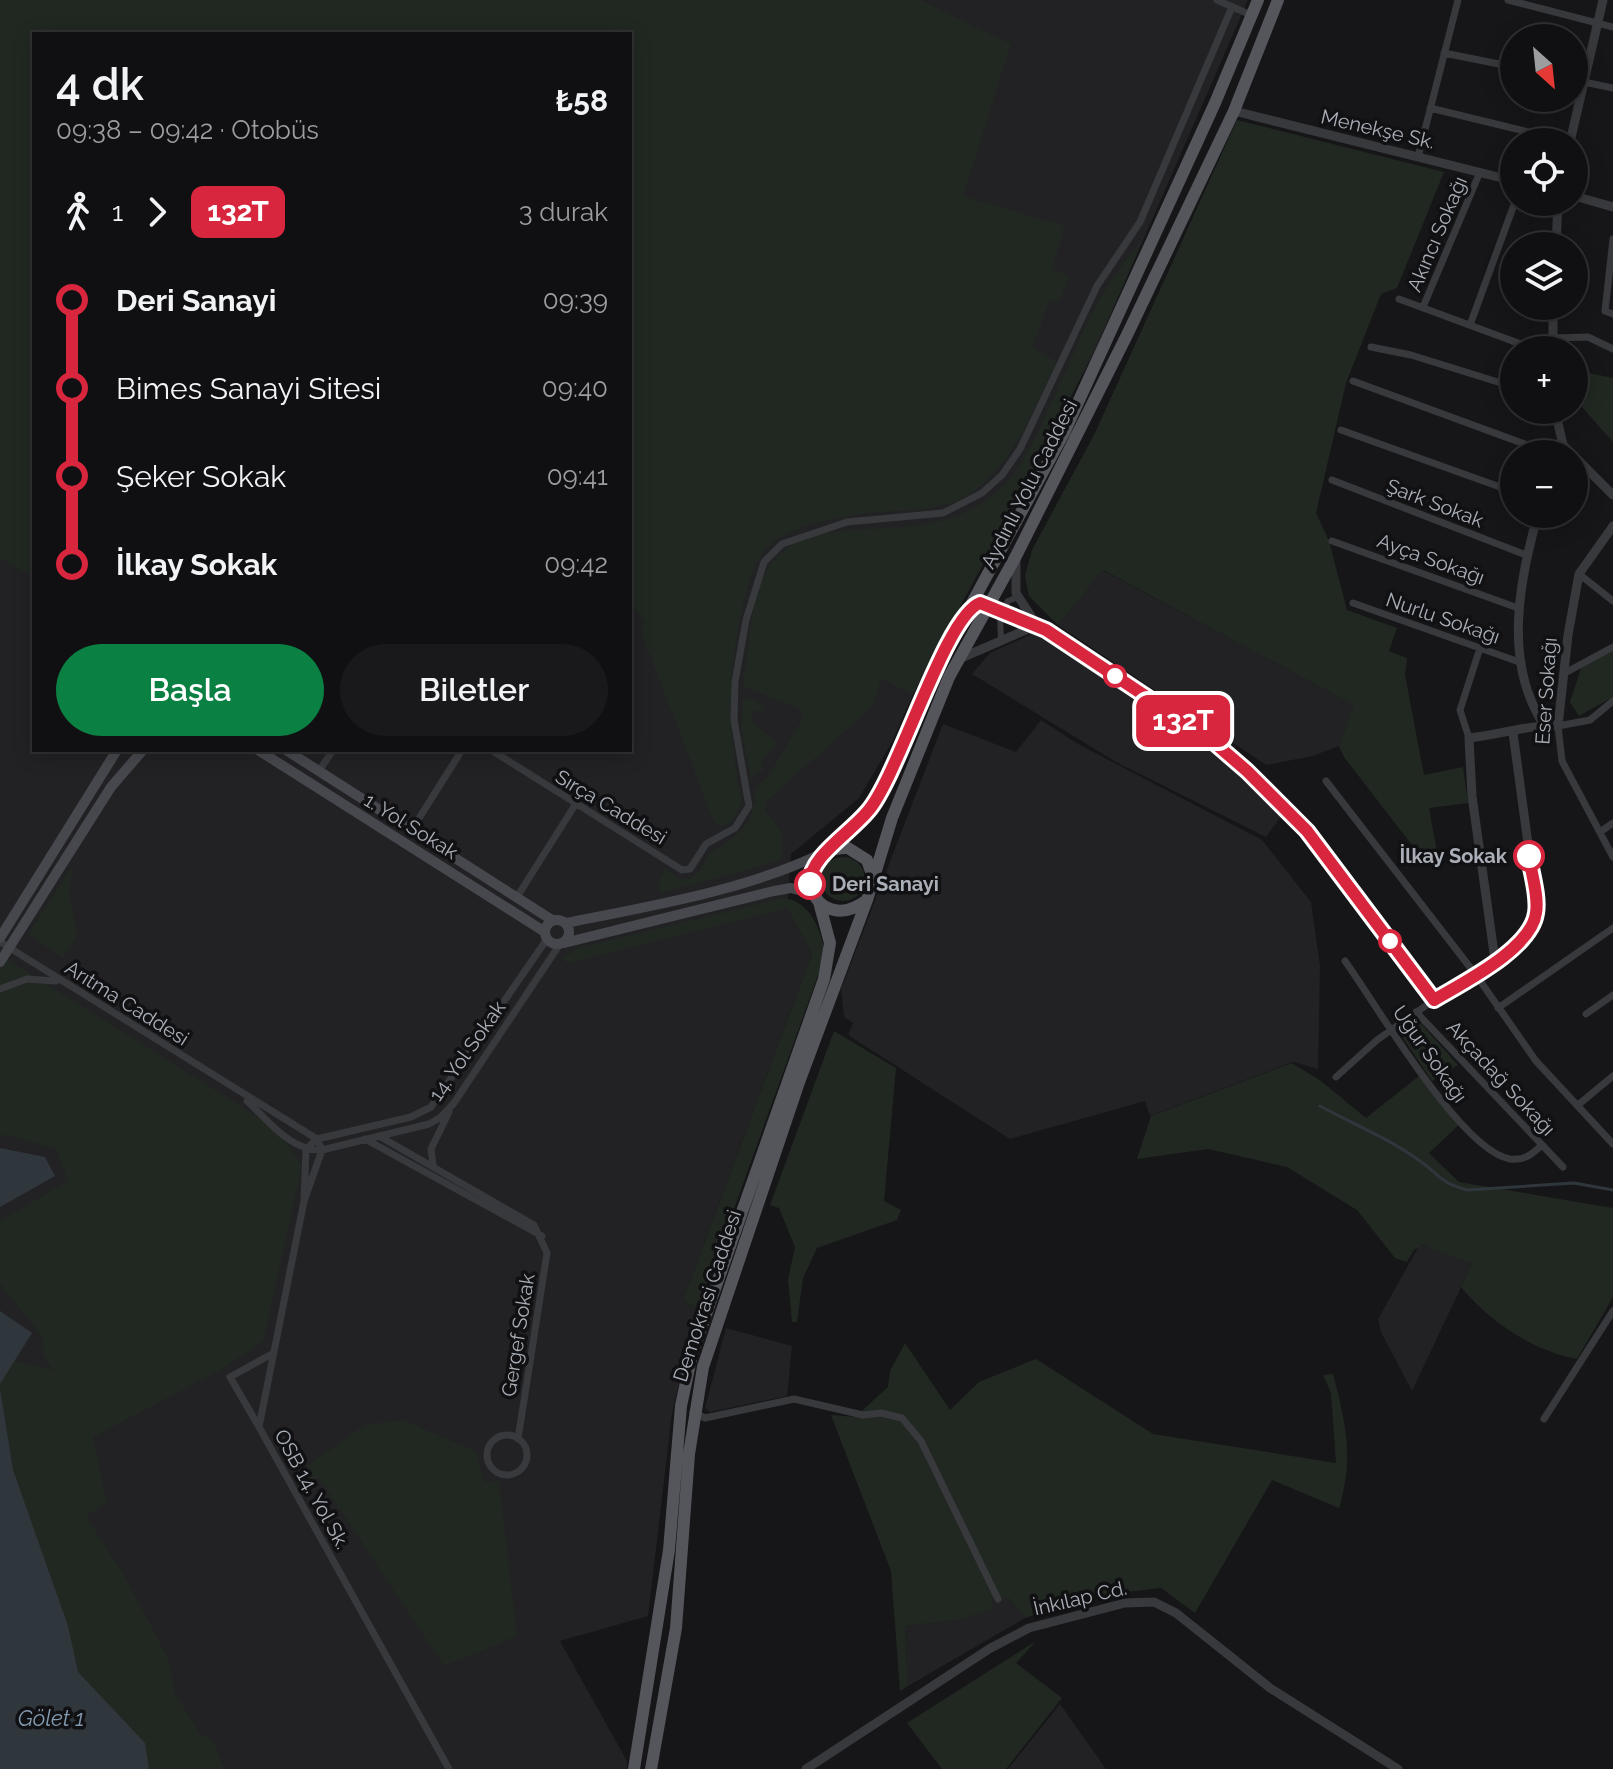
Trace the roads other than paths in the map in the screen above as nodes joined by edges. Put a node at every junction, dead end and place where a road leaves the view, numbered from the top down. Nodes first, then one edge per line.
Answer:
1 (1258, 0) edge
2 (1278, 0) edge
3 (1458, 0) edge
4 (1508, 0) edge
5 (1603, 0) edge
6 (1220, 1) edge
7 (1232, 7) junction
8 (1251, 15) junction
9 (1597, 23) junction
10 (1613, 27) edge
11 (1588, 52) edge
12 (1444, 53) junction
13 (1500, 64) edge
14 (1588, 83) edge
15 (1613, 88) edge
16 (1215, 103) junction
17 (1430, 108) junction
18 (1234, 111) junction
19 (1512, 128) edge
20 (1418, 157) junction
21 (1480, 172) junction
22 (1500, 177) edge
23 (1588, 200) edge
24 (1613, 207) edge
25 (1510, 216) edge
26 (1613, 239) edge
27 (1612, 262) edge
28 (1399, 299) dead end
29 (1423, 307) junction
30 (1613, 314) edge
31 (1470, 325) junction
32 (1500, 336) edge
33 (1588, 337) edge
34 (1371, 347) dead end
35 (1613, 349) edge
36 (1353, 381) dead end
37 (1500, 383) edge
38 (1341, 430) dead end
39 (1514, 440) edge
40 (1588, 470) edge
41 (1332, 480) dead end
42 (1500, 487) edge
43 (1613, 495) edge
44 (1613, 526) edge
45 (1534, 528) edge
46 (1332, 541) dead end
47 (1020, 549) junction
48 (1526, 555) junction
49 (1579, 574) junction
50 (981, 587) junction
51 (992, 600) junction
52 (1613, 601) edge
53 (1009, 603) junction
54 (1353, 603) dead end
55 (1518, 608) junction
56 (968, 613) junction
57 (1046, 630) junction
58 (1004, 639) junction
59 (1613, 647) edge
60 (1480, 648) junction
61 (959, 659) junction
62 (1522, 663) junction
63 (1563, 674) junction
64 (1613, 701) edge
65 (1544, 725) junction
66 (1558, 726) junction
67 (1513, 733) junction
68 (1469, 738) junction
69 (116, 752) edge
70 (141, 752) edge
71 (261, 752) edge
72 (289, 752) edge
73 (332, 752) edge
74 (461, 752) edge
75 (494, 752) edge
76 (319, 771) junction
77 (1326, 781) dead end
78 (575, 805) junction
79 (1613, 823) edge
80 (411, 831) junction
81 (1600, 832) junction
82 (829, 850) junction
83 (1613, 857) edge
84 (873, 880) junction
85 (517, 897) junction
86 (816, 898) junction
87 (867, 900) junction
88 (653, 906) junction
89 (552, 920) junction
90 (655, 920) junction
91 (566, 923) junction
92 (1613, 928) edge
93 (546, 936) junction
94 (3, 943) edge
95 (562, 943) junction
96 (1495, 960) junction
97 (1345, 961) dead end
98 (0, 962) edge
99 (1476, 975) junction
100 (73, 988) junction
101 (0, 989) edge
102 (1613, 995) edge
103 (1434, 1000) junction
104 (1498, 1008) junction
105 (1416, 1012) junction
106 (1586, 1014) dead end
107 (1394, 1031) junction
108 (1613, 1076) edge
109 (1336, 1077) dead end
110 (236, 1092) junction
111 (454, 1103) junction
112 (1578, 1105) junction
113 (364, 1130) junction
114 (380, 1137) junction
115 (317, 1139) junction
116 (366, 1140) junction
117 (1613, 1144) edge
118 (1542, 1145) junction
119 (306, 1149) junction
120 (322, 1150) junction
121 (433, 1165) junction
122 (1563, 1167) dead end
123 (304, 1201) junction
124 (542, 1236) junction
125 (1613, 1311) edge
126 (272, 1354) junction
127 (693, 1412) junction
128 (1544, 1419) dead end
129 (259, 1427) junction
130 (518, 1439) junction
131 (998, 1599) dead end
132 (668, 1673) junction
133 (648, 1686) junction
134 (449, 1769) edge
135 (634, 1769) edge
136 (651, 1769) edge
137 (806, 1769) edge
138 (1398, 1769) edge

1 - 8 main road, Aydınlı Yolu Caddesi
2 - 18 main road, Aydınlı Yolu Caddesi
3 - 12 street
4 - 9 street
5 - 9 street
6 - 7 street
7 - 8 street
7 - 78 street, Sırça Caddesi
8 - 16 main road, Aydınlı Yolu Caddesi
9 - 10 street
9 - 11 street
12 - 13 street
12 - 17 street
14 - 15 street
16 - 18 main road
16 - 50 main road, Aydınlı Yolu Caddesi
17 - 19 street
17 - 20 street
18 - 20 street, Menekşe Sk.
18 - 47 main road, Aydınlı Yolu Caddesi
20 - 21 street, Menekşe Sk.
21 - 22 street, Menekşe Sk.
21 - 29 street, Akıncı Sokağı
23 - 24 street
25 - 31 street
26 - 27 street
27 - 30 street
28 - 29 street
29 - 31 street
31 - 32 street
33 - 35 street
34 - 37 street
36 - 39 street
38 - 42 street
40 - 43 street
41 - 48 street, Şark Sokak
44 - 49 street, Eser Sokağı
45 - 48 street
46 - 55 street, Ayça Sokağı
47 - 51 main road, Aydınlı Yolu Caddesi
47 - 53 street
48 - 55 street
49 - 52 street
49 - 63 street, Eser Sokağı
50 - 51 street
50 - 56 main road, Aydınlı Yolu Caddesi
51 - 53 street
51 - 56 street
51 - 61 main road, Aydınlı Yolu Caddesi
53 - 57 street
53 - 57 street
53 - 58 street
53 - 58 street
54 - 60 street, Nurlu Sokağı
55 - 62 street
56 - 82 main road, Aydınlı Yolu Caddesi
57 - 58 street
57 - 103 street
58 - 61 street
59 - 63 street
60 - 62 street, Nurlu Sokağı
60 - 68 street
61 - 84 main road, Aydınlı Yolu Caddesi
62 - 65 street
63 - 66 street, Eser Sokağı
64 - 66 street
65 - 66 street
65 - 67 street
66 - 81 street, Eser Sokağı
67 - 68 street
67 - 96 street
68 - 96 street
69 - 94 main road
70 - 94 main road
71 - 93 main road, 1. Yol Sokak
72 - 76 main road, 1. Yol Sokak
73 - 76 street
74 - 80 street
75 - 78 street, Sırça Caddesi
76 - 80 main road, 1. Yol Sokak
77 - 99 street
78 - 85 street
79 - 81 street
80 - 85 main road, 1. Yol Sokak
81 - 83 street, Eser Sokağı
82 - 84 main road
82 - 86 main road
82 - 88 main road, 1. Yol Sokak
84 - 87 main road
85 - 89 main road, 1. Yol Sokak
86 - 87 main road
86 - 90 main road
86 - 133 main road, Demokrasi Caddesi
87 - 127 main road, Demokrasi Caddesi
88 - 90 main road
88 - 91 main road, 1. Yol Sokak
89 - 91 main road, 1. Yol Sokak
89 - 93 main road
90 - 95 main road
91 - 95 main road
92 - 104 street
93 - 95 main road, 1. Yol Sokak
93 - 113 street, 14. Yol Sokak
94 - 98 main road
94 - 100 street, Arıtma Caddesi
95 - 111 street, 14. Yol Sokak
96 - 99 street
97 - 107 street, Uğur Sokağı
99 - 103 street
99 - 104 street
100 - 101 street
100 - 110 street, Arıtma Caddesi
102 - 106 street
103 - 105 street
104 - 112 street
105 - 107 street
105 - 118 street, Akçadağ Sokağı
107 - 109 street
107 - 118 street, Uğur Sokağı
108 - 112 street
110 - 115 street
110 - 119 street
111 - 114 street, 14. Yol Sokak
111 - 121 street
112 - 117 street
113 - 114 street
113 - 115 street, 14. Yol Sokak
113 - 116 street
114 - 116 street, 14. Yol Sokak
114 - 121 street
115 - 119 street
115 - 120 street
116 - 120 street, 14. Yol Sokak
116 - 124 street
118 - 122 street, Akçadağ Sokağı
119 - 120 street, 14. Yol Sokak
119 - 123 street
120 - 123 street
121 - 124 street
123 - 126 street, OSB 14. Yol Sk.
124 - 130 street, Gergef Sokak
125 - 128 street
126 - 129 street, OSB 14. Yol Sk.
126 - 129 street
127 - 131 street
127 - 132 main road, Demokrasi Caddesi
129 - 134 street, OSB 14. Yol Sk.
130 - 130 street
132 - 133 main road
132 - 136 main road, Demokrasi Caddesi
133 - 135 main road, Demokrasi Caddesi
137 - 138 street, İnkılap Cd.

